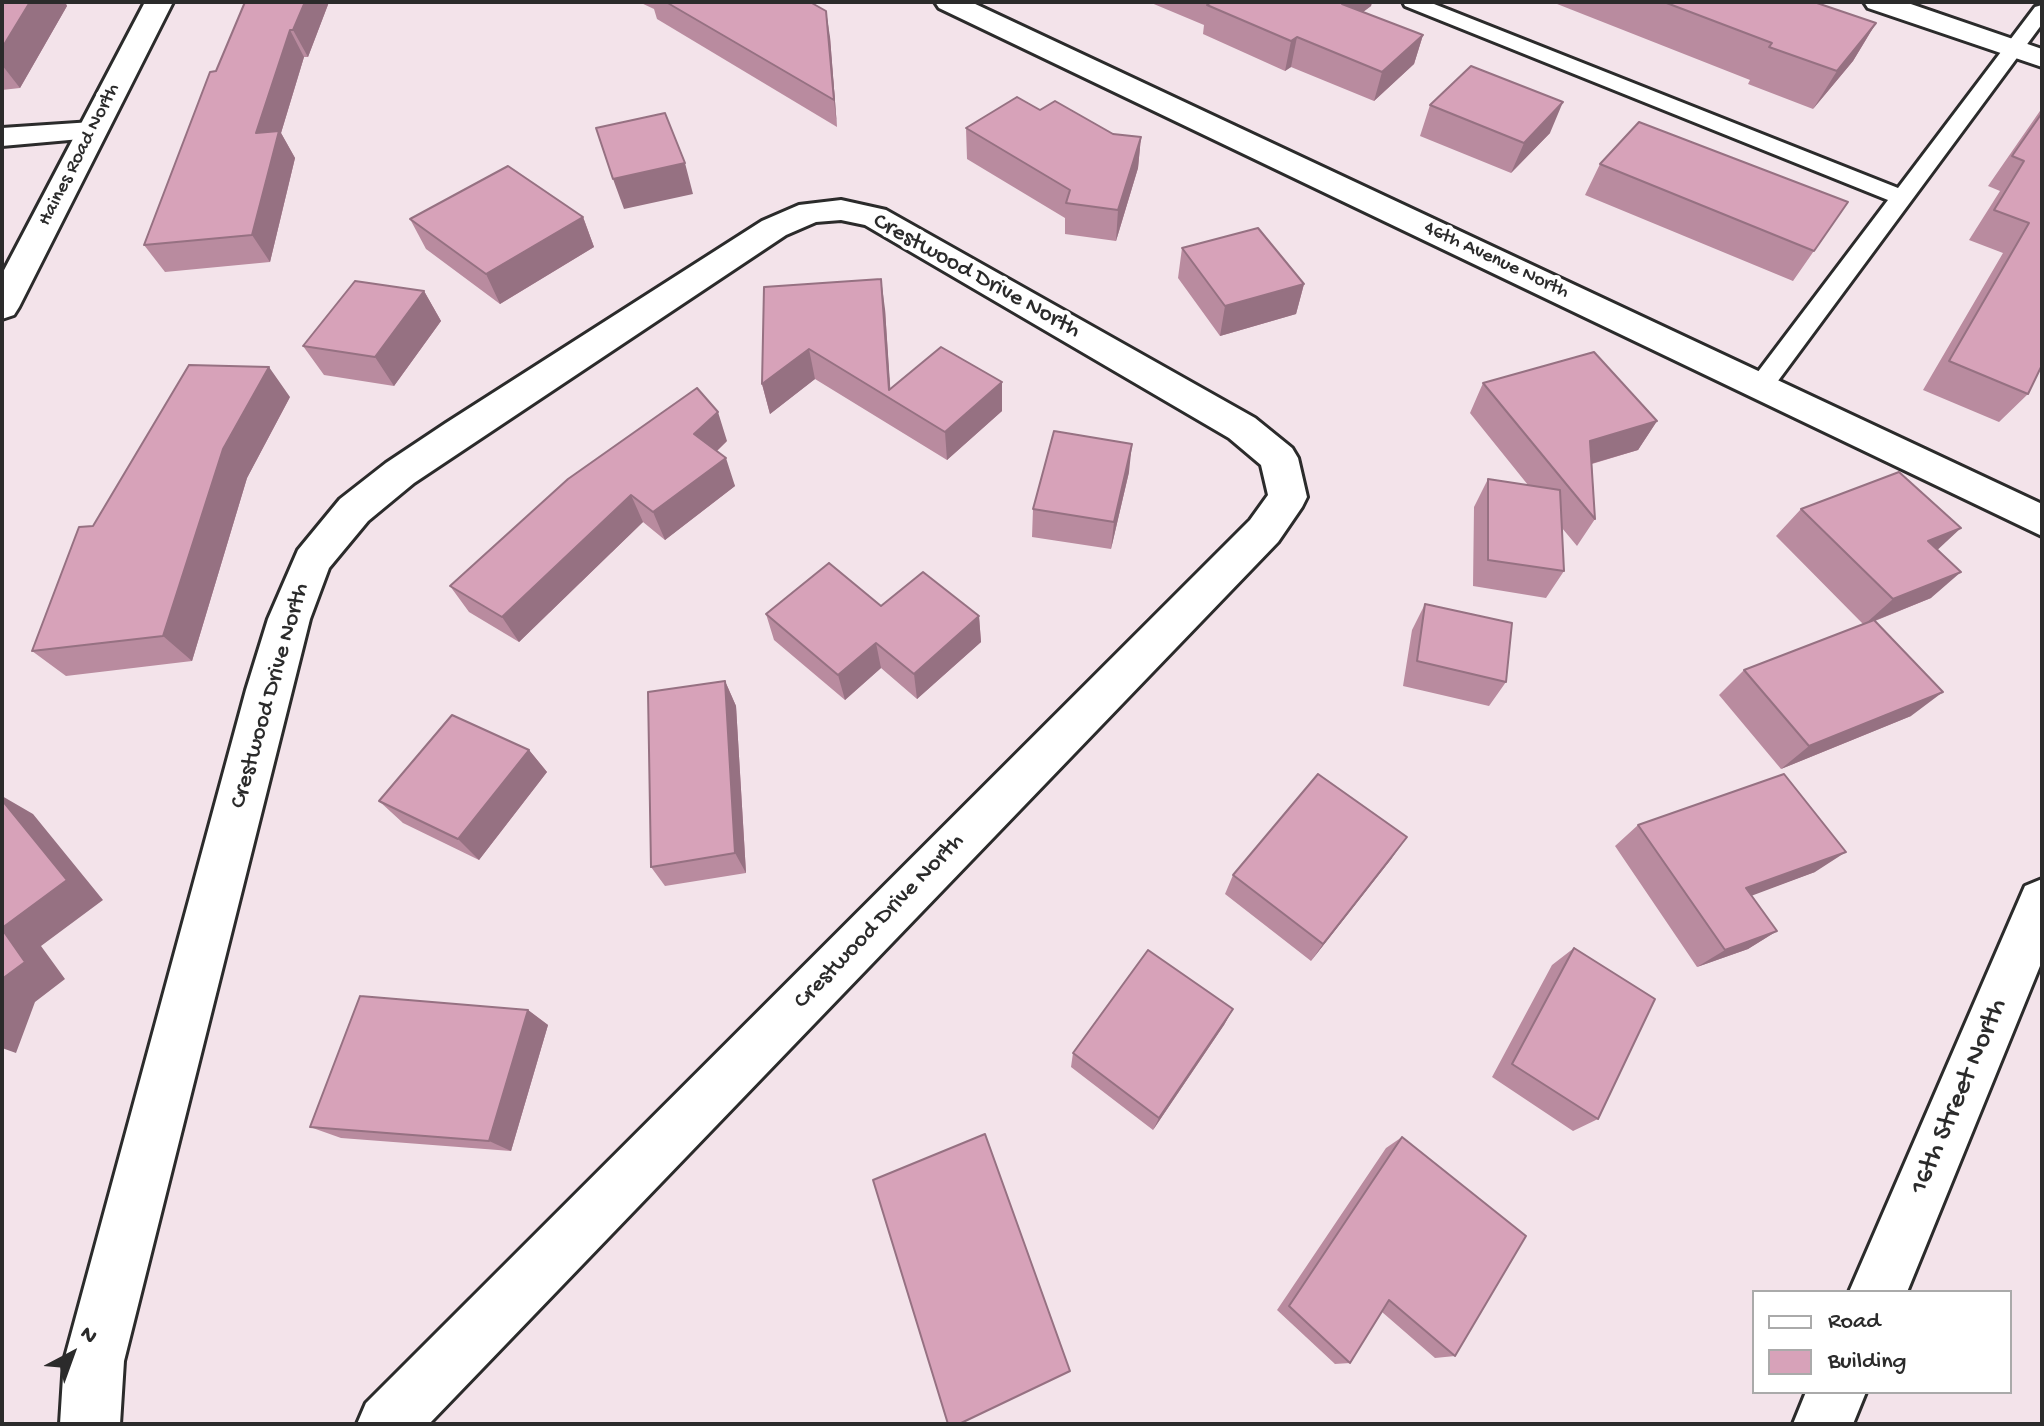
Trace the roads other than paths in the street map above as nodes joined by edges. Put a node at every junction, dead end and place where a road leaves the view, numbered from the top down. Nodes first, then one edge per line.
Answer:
1 (159, 2) edge
2 (949, 2) edge
3 (1412, 2) edge
4 (1878, 2) edge
5 (2042, 11) edge
6 (2014, 49) junction
7 (2042, 58) edge
8 (92, 131) junction
9 (2, 137) edge
10 (1902, 198) junction
11 (2, 307) edge
12 (1760, 387) junction
13 (2042, 521) edge
14 (2042, 902) edge
15 (1879, 1290) edge
16 (1835, 1394) edge
17 (90, 1424) edge
18 (387, 1424) edge
19 (1823, 1424) edge

1 - 8 street, Haines Road North
2 - 12 street, 46th Avenue North
3 - 10 lane
4 - 6 street
5 - 6 lane
6 - 7 street
6 - 10 lane
8 - 9 street
8 - 11 street, Haines Road North
10 - 12 lane
12 - 13 street, 46th Avenue North
14 - 15 street, 16th Street North
16 - 19 street
17 - 18 street, Crestwood Drive North

